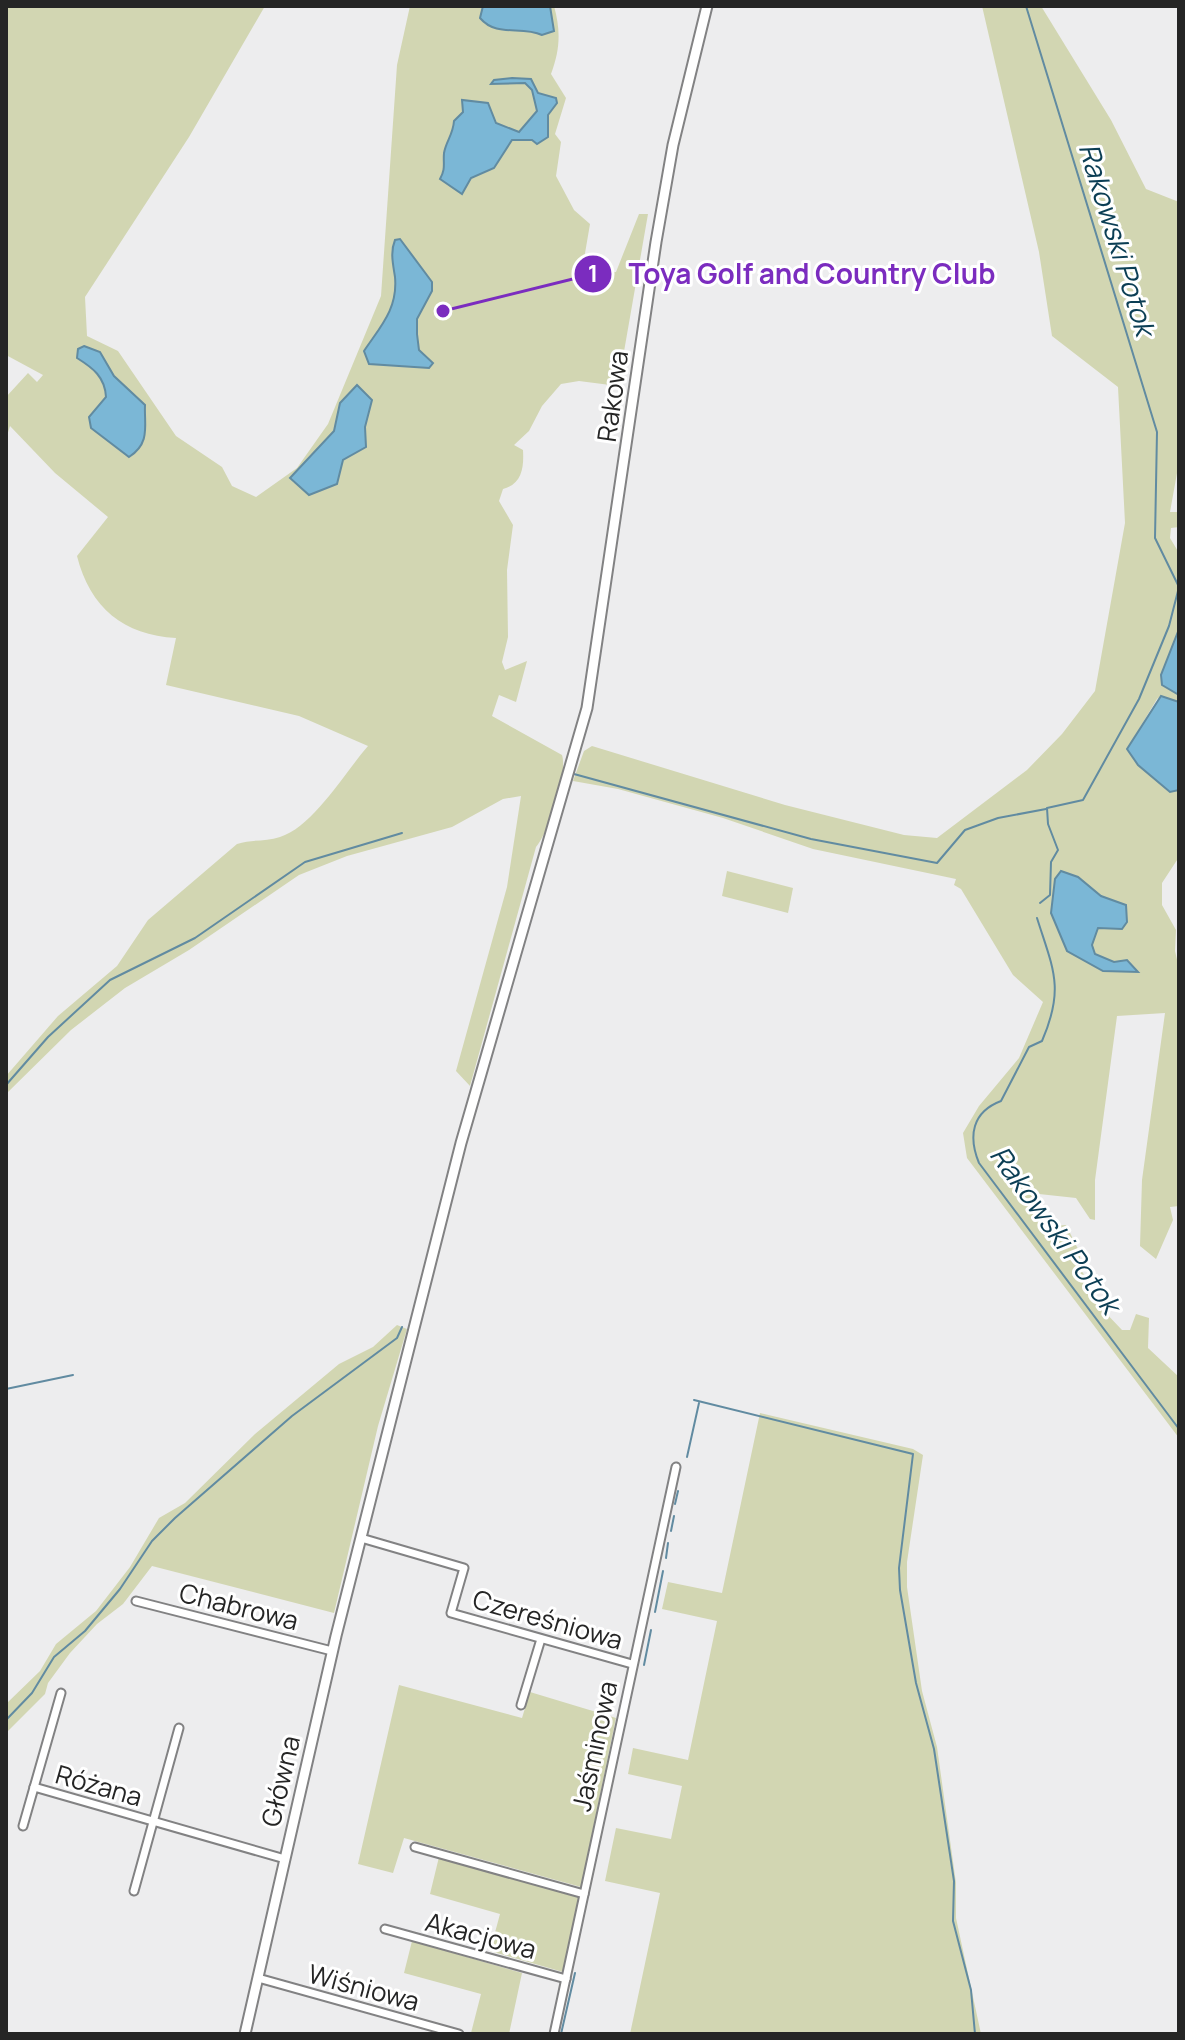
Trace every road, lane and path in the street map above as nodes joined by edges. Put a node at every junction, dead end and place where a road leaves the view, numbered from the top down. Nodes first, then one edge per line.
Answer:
1 (707, 6) edge
2 (676, 1467) dead end
3 (361, 1538) junction
4 (136, 1601) dead end
5 (541, 1639) junction
6 (332, 1651) junction
7 (632, 1664) junction
8 (61, 1693) dead end
9 (521, 1705) dead end
10 (179, 1728) dead end
11 (34, 1787) junction
12 (153, 1820) junction
13 (23, 1826) dead end
14 (415, 1847) dead end
15 (285, 1859) junction
16 (134, 1891) dead end
17 (584, 1894) junction
18 (385, 1929) dead end
19 (258, 1978) junction
20 (566, 1979) junction
21 (245, 2034) edge
22 (459, 2034) edge
23 (554, 2034) edge

1 - 3 street, Rakowa
2 - 7 street, Jaśminowa
3 - 5 street, Czereśniowa
3 - 6 street, Główna
4 - 6 street, Chabrowa
5 - 7 street, Czereśniowa
5 - 9 street
6 - 15 street, Główna
7 - 17 street, Jaśminowa
8 - 11 street, Różana
10 - 12 street, Różana
11 - 12 street, Różana
11 - 13 street, Różana
12 - 15 street, Różana
12 - 16 street, Różana
14 - 17 street
15 - 19 street, Główna
17 - 20 street, Jaśminowa
18 - 20 street, Akacjowa
19 - 21 street, Główna
19 - 22 street, Wiśniowa
20 - 23 street, Jaśminowa

